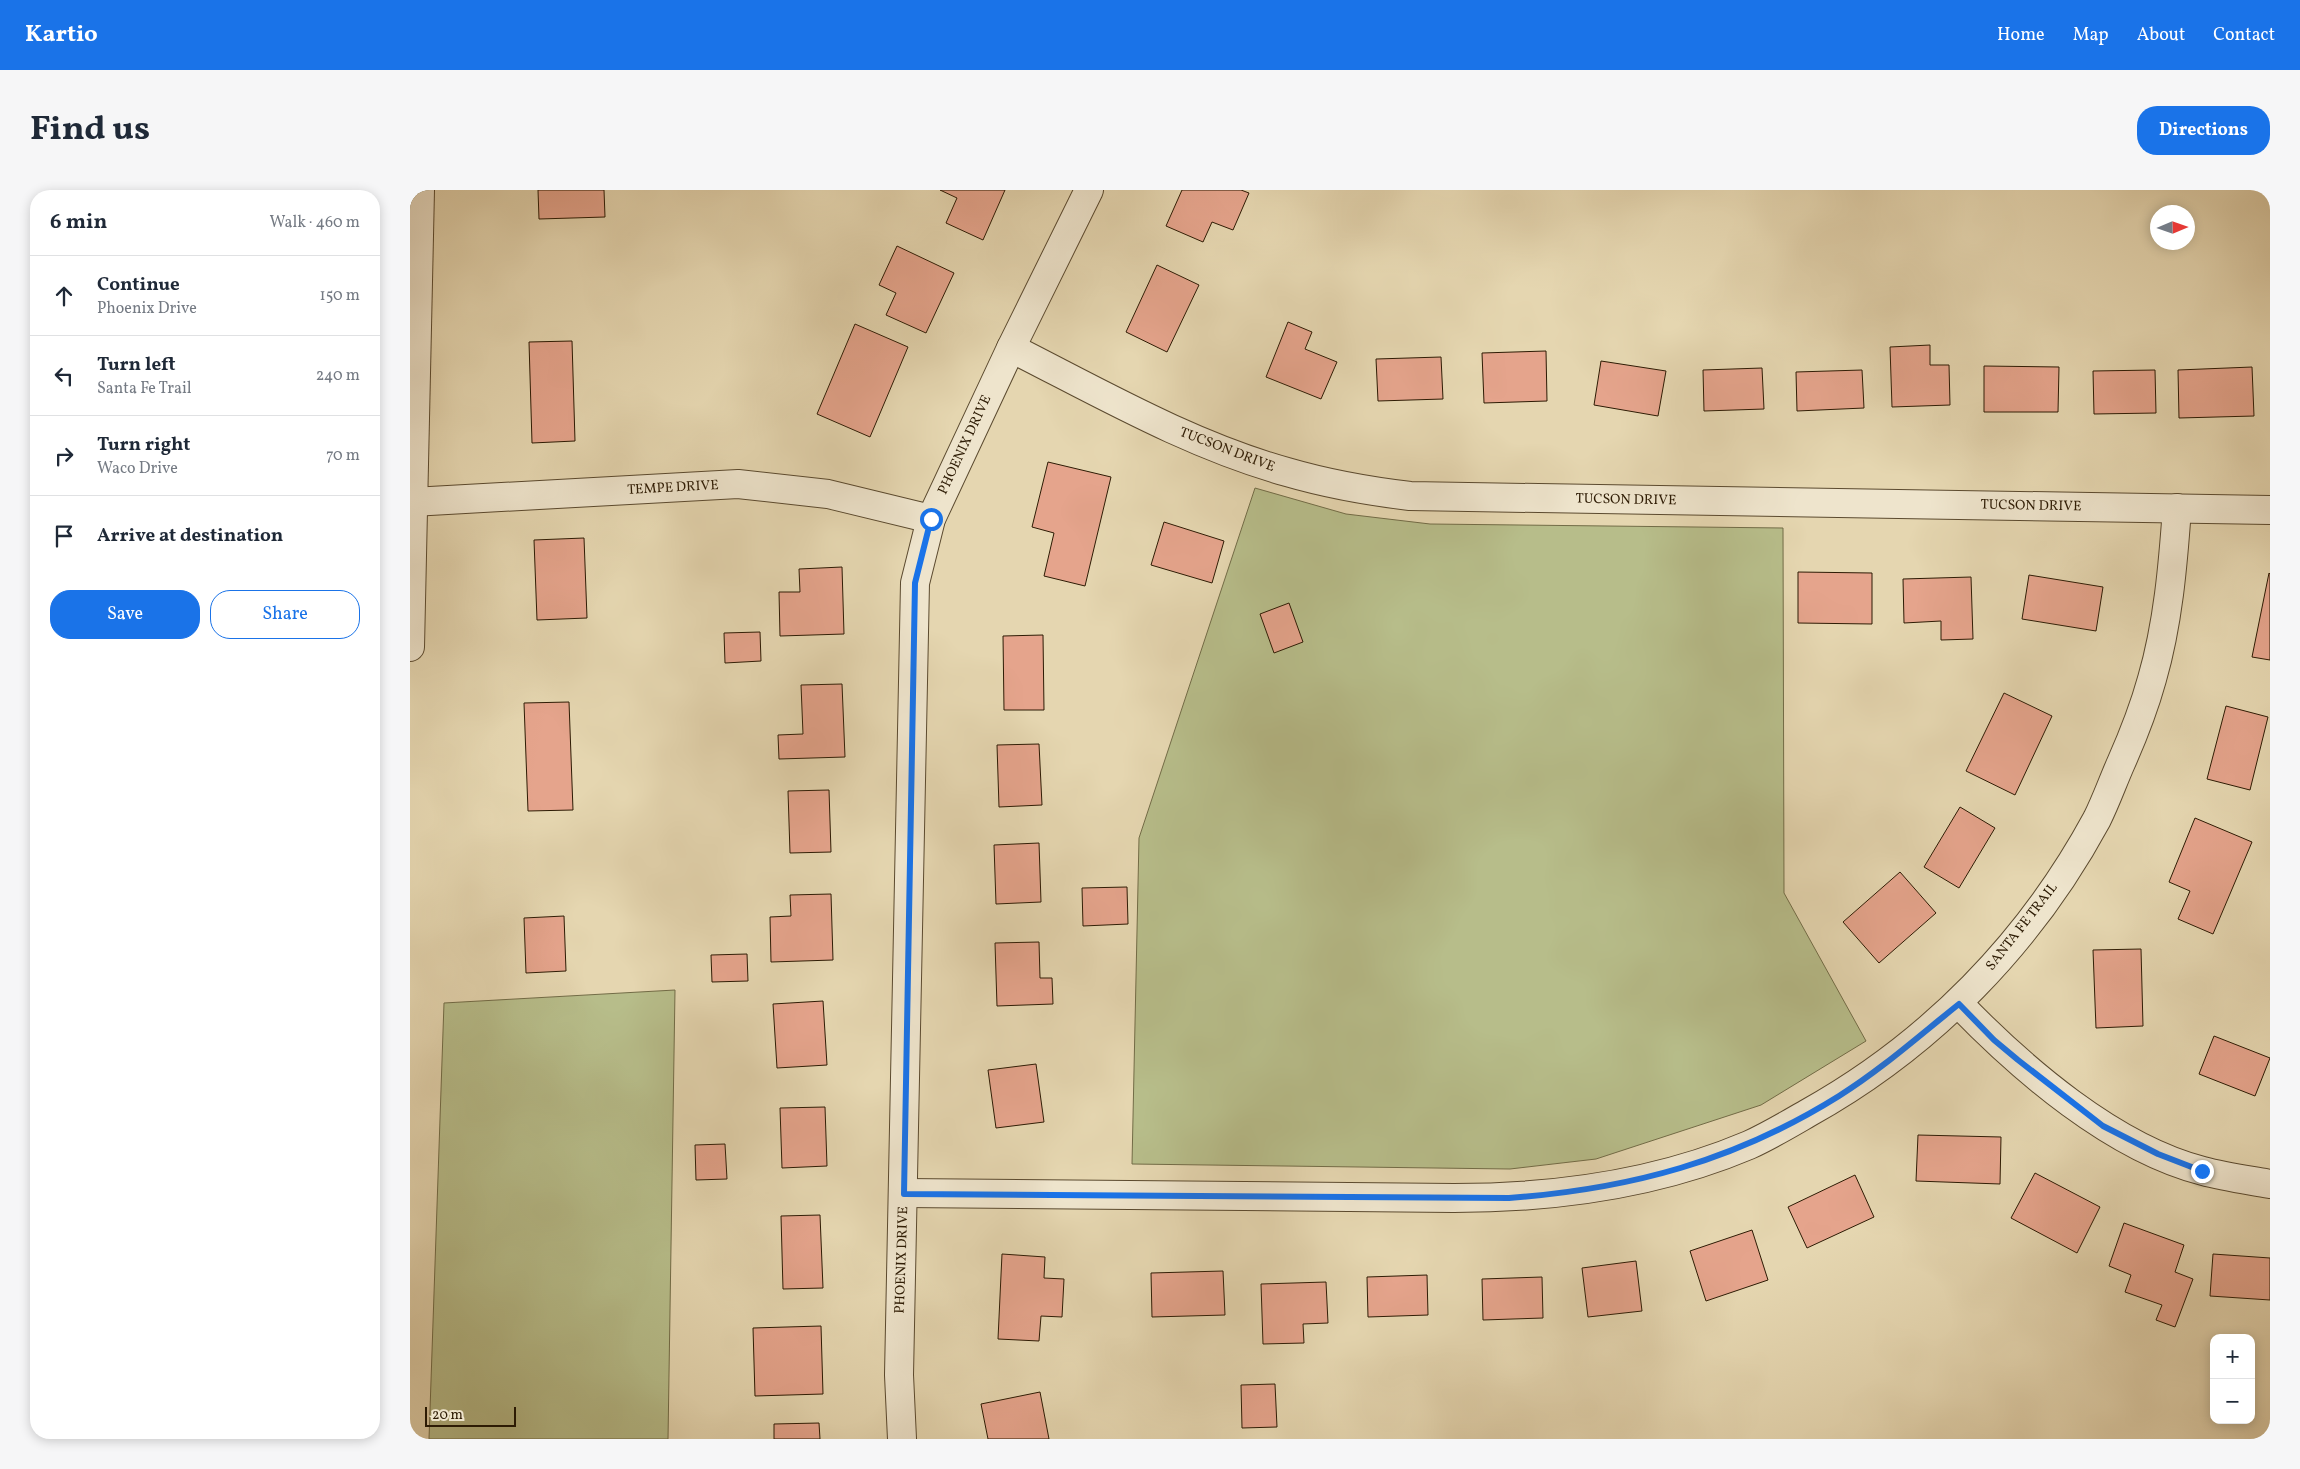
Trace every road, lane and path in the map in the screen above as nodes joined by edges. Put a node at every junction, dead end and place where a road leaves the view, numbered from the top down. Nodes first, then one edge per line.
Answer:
1 (420, 190) edge
2 (1089, 190) edge
3 (1011, 348) junction
4 (412, 502) junction
5 (2178, 508) junction
6 (2270, 510) edge
7 (931, 519) junction
8 (410, 647) edge
9 (1959, 1004) junction
10 (2270, 1184) edge
11 (904, 1194) junction
12 (902, 1439) edge

1 - 4 street
2 - 3 street, PHOENIX DRIVE
3 - 5 street, TUCSON DRIVE
3 - 7 street, PHOENIX DRIVE
4 - 7 street, TEMPE DRIVE
4 - 8 street
5 - 6 street, TUCSON DRIVE
5 - 9 street, SANTA FE TRAIL
7 - 11 street, PHOENIX DRIVE
9 - 10 street
9 - 11 street, SANTA FE TRAIL
11 - 12 street, PHOENIX DRIVE

